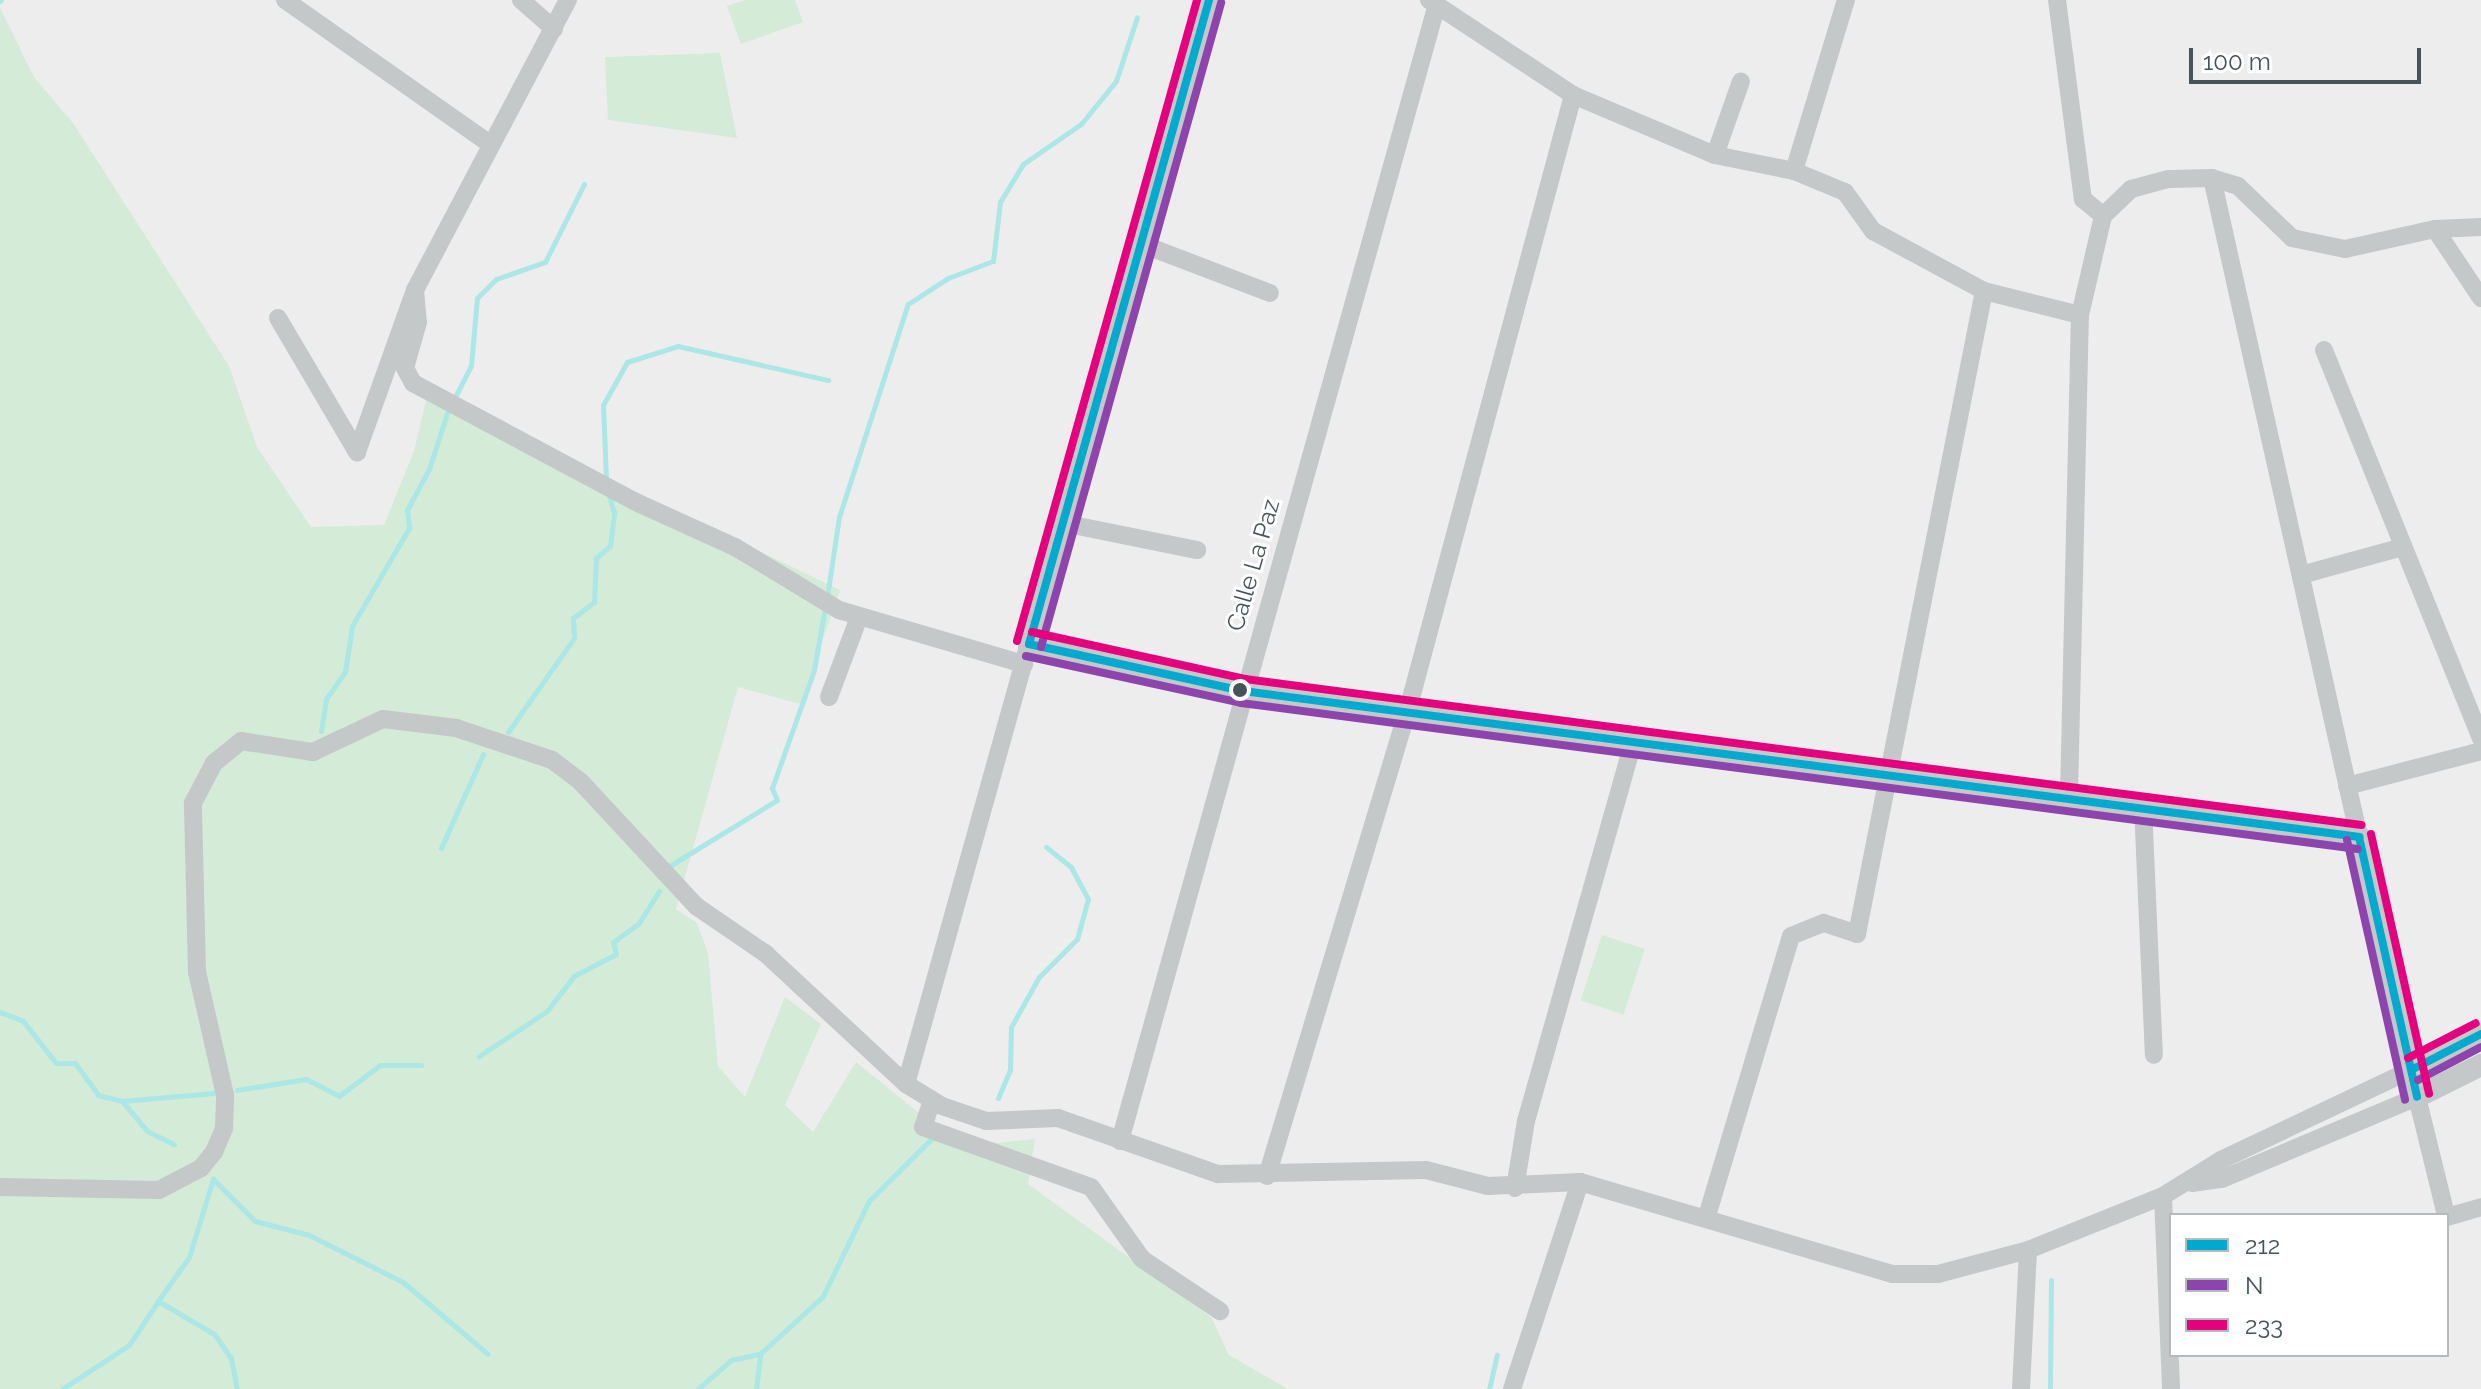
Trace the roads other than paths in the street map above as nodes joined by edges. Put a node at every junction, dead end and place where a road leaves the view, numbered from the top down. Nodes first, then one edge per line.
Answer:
1 (285, 0) edge
2 (568, 0) edge
3 (1209, 0) edge
4 (1846, 0) edge
5 (2057, 0) edge
6 (1433, 2) edge
7 (528, 3) edge
8 (554, 29) junction
9 (1741, 81) dead end
10 (1573, 95) junction
11 (491, 145) junction
12 (1715, 155) junction
13 (1794, 171) junction
14 (2212, 178) junction
15 (2103, 216) junction
16 (2481, 227) edge
17 (2435, 229) junction
18 (1139, 243) junction
19 (415, 290) junction
20 (1984, 291) junction
21 (1270, 293) dead end
22 (2481, 298) edge
23 (2080, 315) junction
24 (278, 318) dead end
25 (2324, 350) dead end
26 (1063, 523) junction
27 (2403, 547) junction
28 (1197, 550) dead end
29 (2301, 575) junction
30 (859, 617) junction
31 (1026, 654) junction
32 (1243, 691) junction
33 (829, 697) dead end
34 (1407, 713) junction
35 (2481, 738) edge
36 (1633, 743) junction
37 (2481, 751) edge
38 (1893, 774) junction
39 (2347, 786) junction
40 (2069, 796) junction
41 (2143, 806) junction
42 (2359, 837) junction
43 (2481, 1034) edge
44 (2154, 1055) dead end
45 (2481, 1065) edge
46 (2413, 1069) junction
47 (906, 1084) junction
48 (2417, 1097) junction
49 (932, 1100) junction
50 (1120, 1141) junction
51 (1267, 1176) junction
52 (1580, 1182) junction
53 (2185, 1184) junction
54 (0, 1187) edge
55 (1515, 1188) junction
56 (2163, 1196) junction
57 (2481, 1207) edge
58 (2446, 1213) edge
59 (2449, 1215) edge
60 (1707, 1216) junction
61 (2028, 1250) junction
62 (1220, 1311) dead end
63 (2169, 1341) edge
64 (2170, 1357) edge
65 (1512, 1389) edge
66 (2021, 1389) edge
67 (2171, 1389) edge

1 - 11 street
2 - 8 street
3 - 18 street
4 - 13 street
5 - 15 street
6 - 10 street
6 - 32 street, Calle La Paz
7 - 8 street
8 - 11 street
9 - 12 street
10 - 12 street
10 - 34 street
11 - 19 street
12 - 13 street
13 - 20 street
14 - 15 street
14 - 17 street
14 - 29 street
15 - 23 street
16 - 17 street
17 - 22 street
18 - 21 street
18 - 26 street
19 - 24 street
19 - 30 street
20 - 23 street
20 - 38 street
23 - 40 street
25 - 27 street
26 - 28 street
26 - 31 street
27 - 29 street
27 - 35 street
29 - 39 street
30 - 31 street
30 - 33 street
31 - 32 street
31 - 47 street
32 - 34 street
32 - 50 street, Calle La Paz
34 - 36 street
34 - 51 street
36 - 38 street
36 - 55 street
37 - 39 street
38 - 40 street
38 - 60 street
39 - 42 street
40 - 41 street
41 - 42 street
41 - 44 street
42 - 46 street
43 - 46 street
45 - 48 street
46 - 48 street
46 - 53 street
47 - 49 street
47 - 54 street
48 - 53 street
48 - 58 street
49 - 50 street
49 - 62 street
50 - 51 street
51 - 55 street
52 - 55 street
52 - 60 street
52 - 65 street
53 - 56 street
56 - 61 street
56 - 63 street
57 - 59 street
60 - 61 street
61 - 66 street
64 - 67 street

